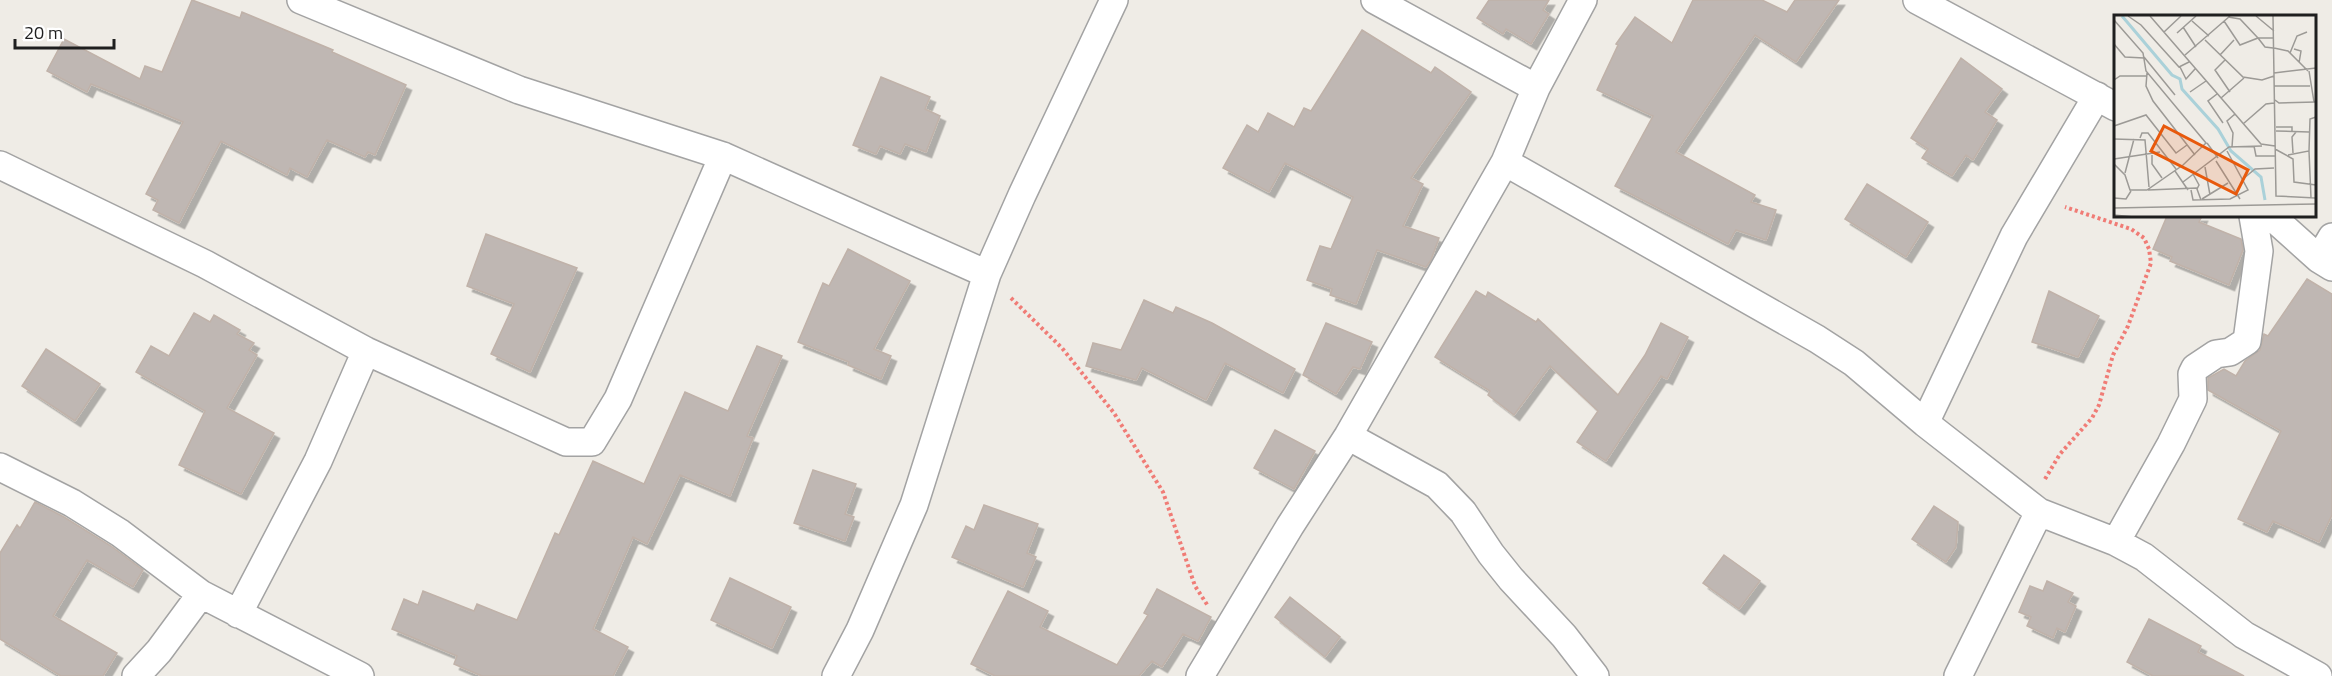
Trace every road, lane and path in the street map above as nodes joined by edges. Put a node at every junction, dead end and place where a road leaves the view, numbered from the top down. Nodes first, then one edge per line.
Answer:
1 (301, 0) edge
2 (1114, 0) edge
3 (1375, 0) edge
4 (1583, 0) edge
5 (1917, 0) edge
6 (1536, 88) junction
7 (2107, 102) edge
8 (723, 156) junction
9 (1504, 162) junction
10 (0, 165) edge
11 (2037, 197) junction
12 (2253, 218) edge
13 (2274, 218) edge
14 (2328, 254) edge
15 (987, 274) junction
16 (366, 351) junction
17 (1925, 423) junction
18 (1348, 436) junction
19 (0, 467) edge
20 (2035, 508) junction
21 (2116, 542) junction
22 (201, 594) junction
23 (238, 614) junction
24 (1226, 633) junction
25 (136, 676) edge
26 (360, 676) edge
27 (836, 676) edge
28 (1200, 676) edge
29 (1595, 676) edge
30 (1958, 676) edge
31 (2318, 676) edge

1 - 8 street
2 - 15 street
3 - 6 street
4 - 6 street
5 - 7 street
6 - 9 street
7 - 11 street
8 - 15 street
8 - 16 street
9 - 17 street
9 - 18 street
10 - 16 street
11 - 17 street
11 - 20 path
12 - 21 street
13 - 14 street
15 - 24 path
15 - 27 street
16 - 23 street
17 - 20 street
18 - 24 street
18 - 29 street
19 - 22 street
20 - 21 street
20 - 30 street
21 - 31 street
22 - 23 street
22 - 25 street
23 - 26 street
24 - 28 street

